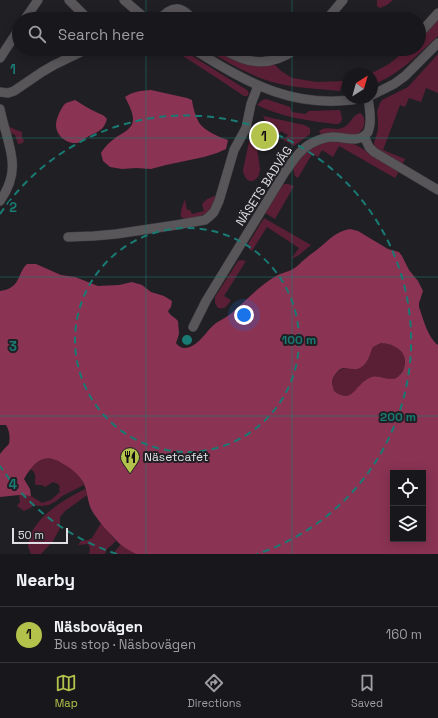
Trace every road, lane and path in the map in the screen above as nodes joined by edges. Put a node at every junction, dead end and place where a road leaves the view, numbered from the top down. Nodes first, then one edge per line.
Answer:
1 (38, 0) edge
2 (69, 0) edge
3 (124, 0) edge
4 (342, 0) edge
5 (30, 12) edge
6 (81, 12) edge
7 (138, 12) edge
8 (167, 12) edge
9 (185, 12) edge
10 (333, 12) edge
11 (438, 13) edge
12 (426, 26) edge
13 (12, 40) edge
14 (438, 43) edge
15 (426, 55) edge
16 (73, 56) edge
17 (204, 56) edge
18 (238, 56) edge
19 (285, 56) edge
20 (425, 56) edge
21 (0, 58) edge
22 (258, 86) junction
23 (0, 92) edge
24 (378, 93) edge
25 (342, 101) edge
26 (367, 104) edge
27 (0, 109) edge
28 (364, 136) junction
29 (438, 190) edge
30 (0, 201) edge
31 (68, 237) dead end
32 (194, 327) dead end

1 - 5 street
2 - 6 street
3 - 7 street
4 - 10 street
8 - 9 street
11 - 12 street
13 - 21 street
14 - 15 street
16 - 23 street
17 - 22 street
18 - 19 street
20 - 24 street
22 - 25 street
22 - 31 street
26 - 28 street
27 - 30 street
28 - 29 street
28 - 32 street, NÄSETS BADVÄG

